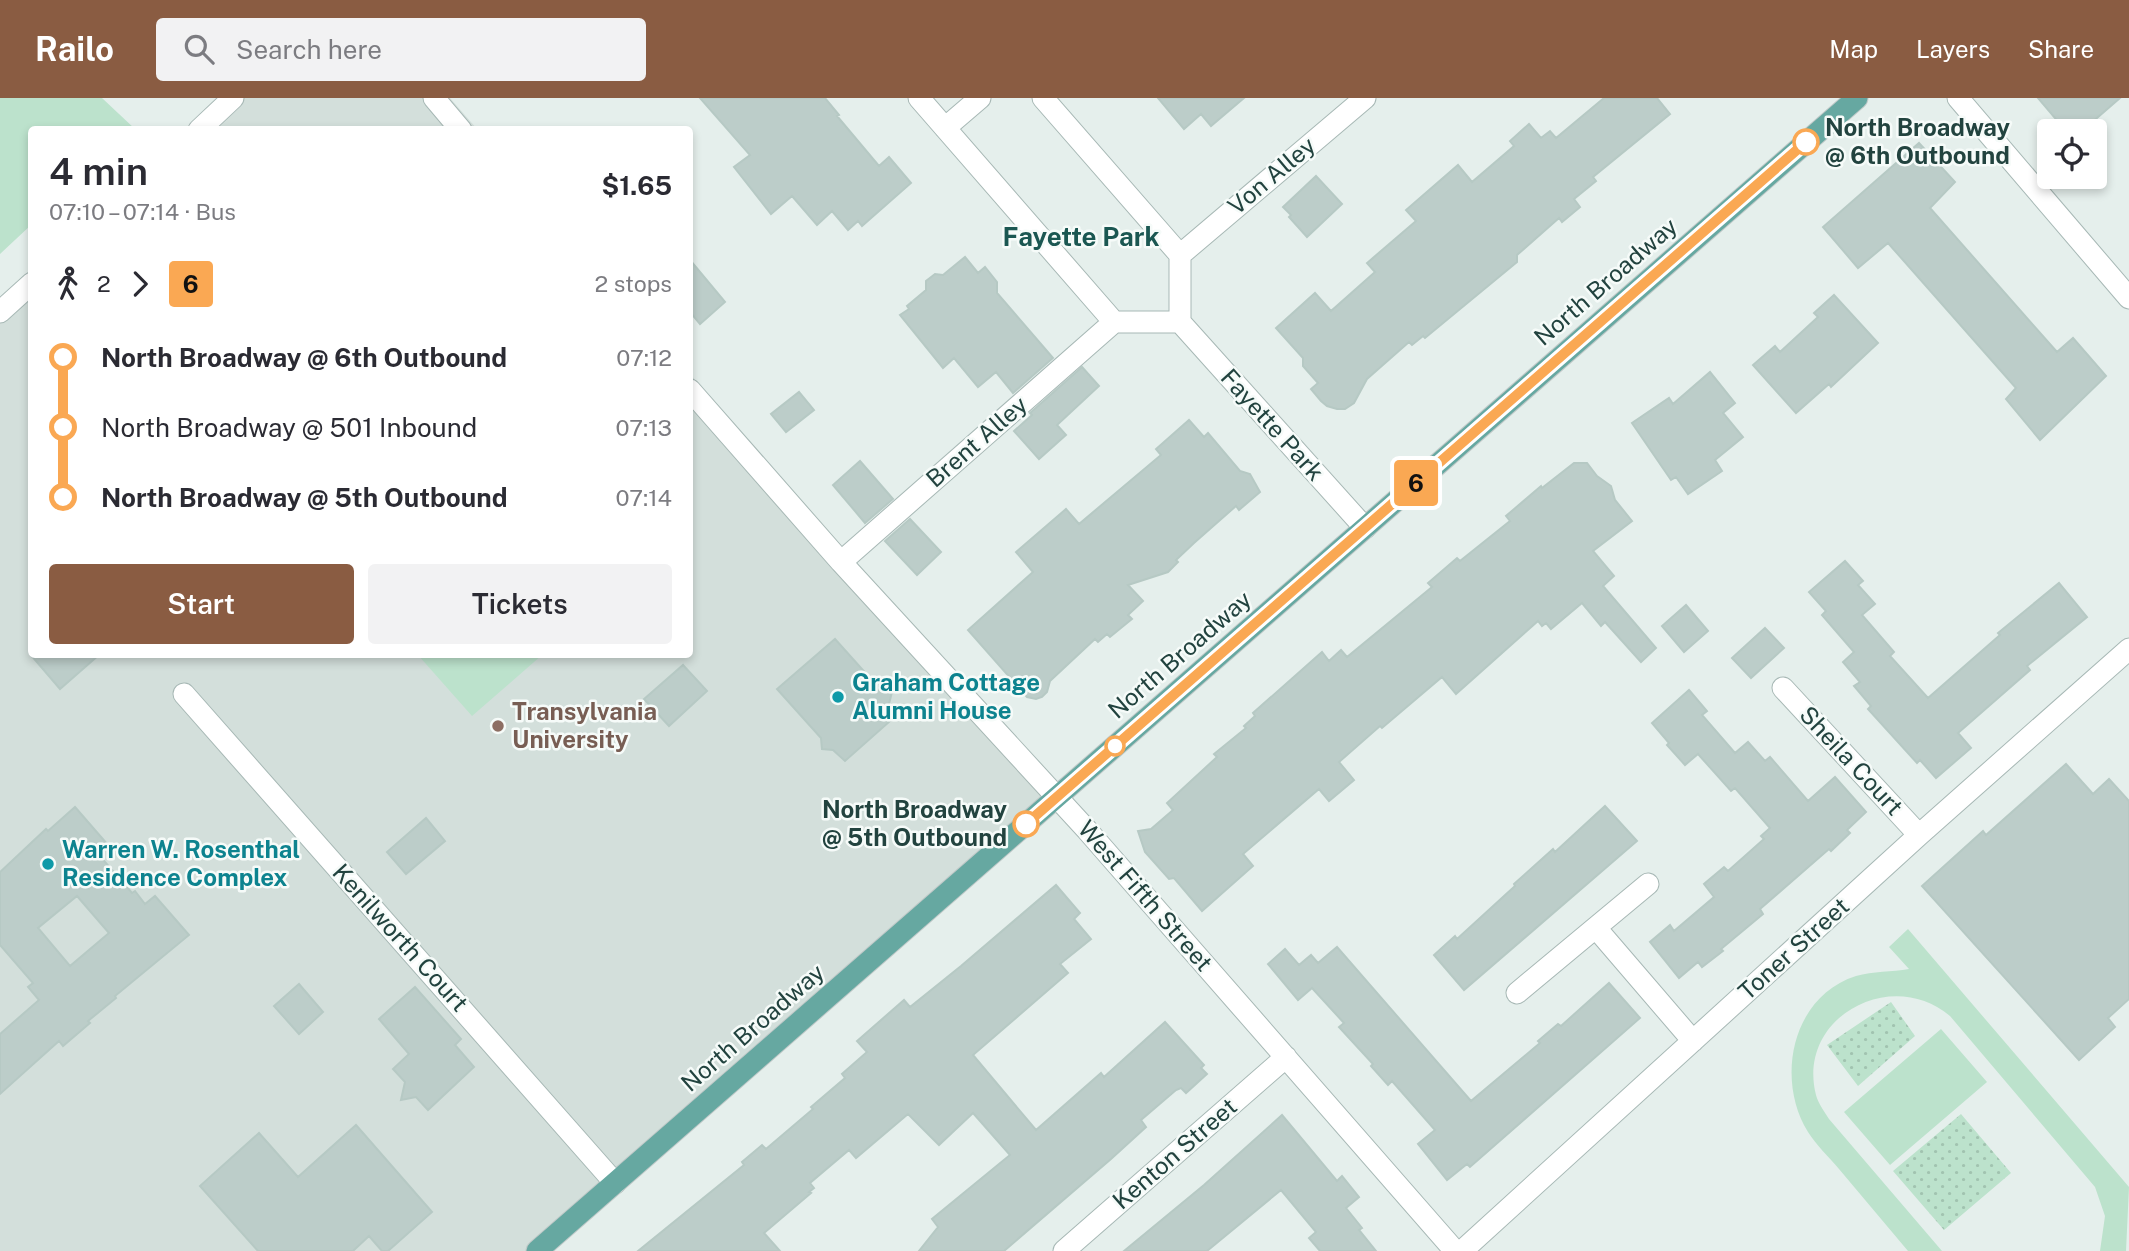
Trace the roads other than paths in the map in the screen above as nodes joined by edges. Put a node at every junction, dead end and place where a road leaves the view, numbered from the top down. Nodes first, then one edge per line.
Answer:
1 (233, 98) edge
2 (434, 98) edge
3 (919, 98) edge
4 (980, 98) edge
5 (1043, 98) edge
6 (1365, 98) edge
7 (1857, 98) edge
8 (1958, 98) edge
9 (203, 126) edge
10 (458, 126) edge
11 (945, 128) junction
12 (1180, 255) junction
13 (28, 287) edge
14 (2129, 298) edge
15 (0, 312) edge
16 (1114, 322) junction
17 (1180, 322) junction
18 (693, 393) edge
19 (1365, 528) junction
20 (841, 562) junction
21 (2129, 649) edge
22 (1783, 688) dead end
23 (184, 694) dead end
24 (1057, 797) junction
25 (1920, 835) junction
26 (1648, 884) dead end
27 (1596, 928) junction
28 (1517, 993) dead end
29 (1693, 1041) junction
30 (1286, 1057) junction
31 (615, 1183) junction
32 (537, 1251) edge
33 (1064, 1251) edge
34 (1455, 1251) edge
35 (1462, 1251) edge

1 - 9 street
2 - 10 street
3 - 11 street
4 - 11 street
5 - 12 street
6 - 12 street, Von Alley
7 - 19 main road, North Broadway
8 - 14 street
11 - 16 street
12 - 17 street
13 - 15 street
16 - 17 street
16 - 20 street, Brent Alley
17 - 19 street, Fayette Park
18 - 20 street, West Fifth Street
19 - 24 main road, North Broadway
20 - 24 street, West Fifth Street
21 - 25 street, Toner Street
22 - 25 street, Sheila Court
23 - 31 street, Kenilworth Court
24 - 30 street, West Fifth Street
24 - 31 main road, North Broadway
25 - 29 street, Toner Street
26 - 27 street
27 - 28 street
27 - 29 street
29 - 35 street, Toner Street
30 - 33 street, Kenton Street
30 - 34 street, West Fifth Street
31 - 32 main road, North Broadway

